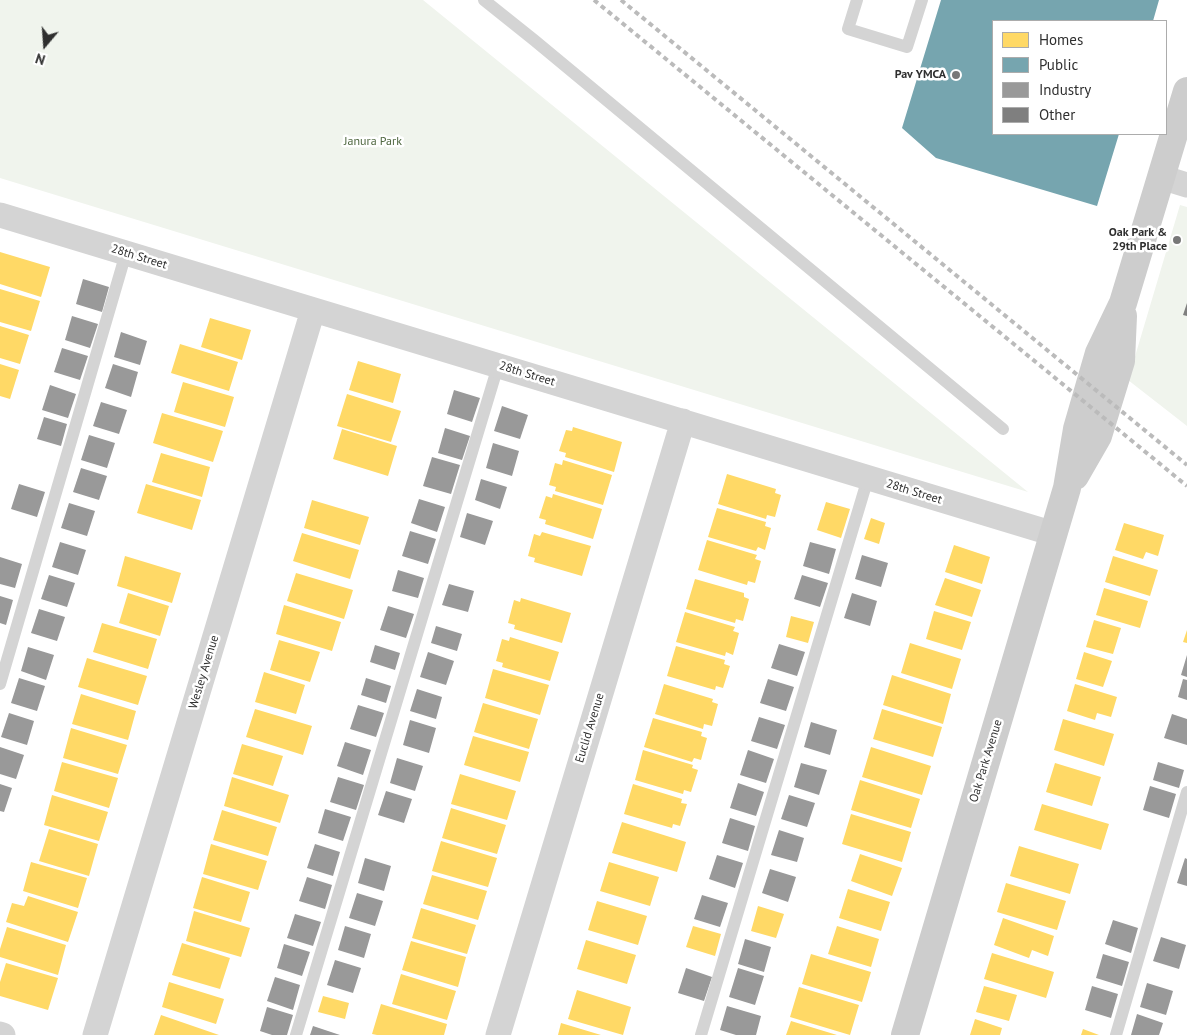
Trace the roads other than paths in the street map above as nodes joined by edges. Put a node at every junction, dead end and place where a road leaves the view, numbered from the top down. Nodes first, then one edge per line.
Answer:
1 (484, 0) edge
2 (857, 0) edge
3 (922, 0) edge
4 (1187, 91) edge
5 (1161, 177) junction
6 (1187, 185) edge
7 (0, 215) edge
8 (126, 253) junction
9 (313, 310) junction
10 (498, 366) junction
11 (683, 421) junction
12 (1003, 429) dead end
13 (868, 478) junction
14 (1054, 534) junction
15 (0, 684) edge
16 (1187, 792) edge
17 (95, 1035) edge
18 (296, 1035) edge
19 (498, 1035) edge
20 (701, 1035) edge
21 (905, 1035) edge
22 (1116, 1035) edge

1 - 12 lane
2 - 3 lane
4 - 5 street, Oak Park Avenue
5 - 6 street
5 - 14 street, Oak Park Avenue
7 - 8 street, 28th Street
8 - 9 street, 28th Street
8 - 15 lane
9 - 10 street, 28th Street
9 - 17 street, Wesley Avenue
10 - 11 street, 28th Street
10 - 18 lane
11 - 13 street, 28th Street
11 - 19 street, Euclid Avenue
13 - 14 street, 28th Street
13 - 20 lane
14 - 21 street, Oak Park Avenue
16 - 22 lane

